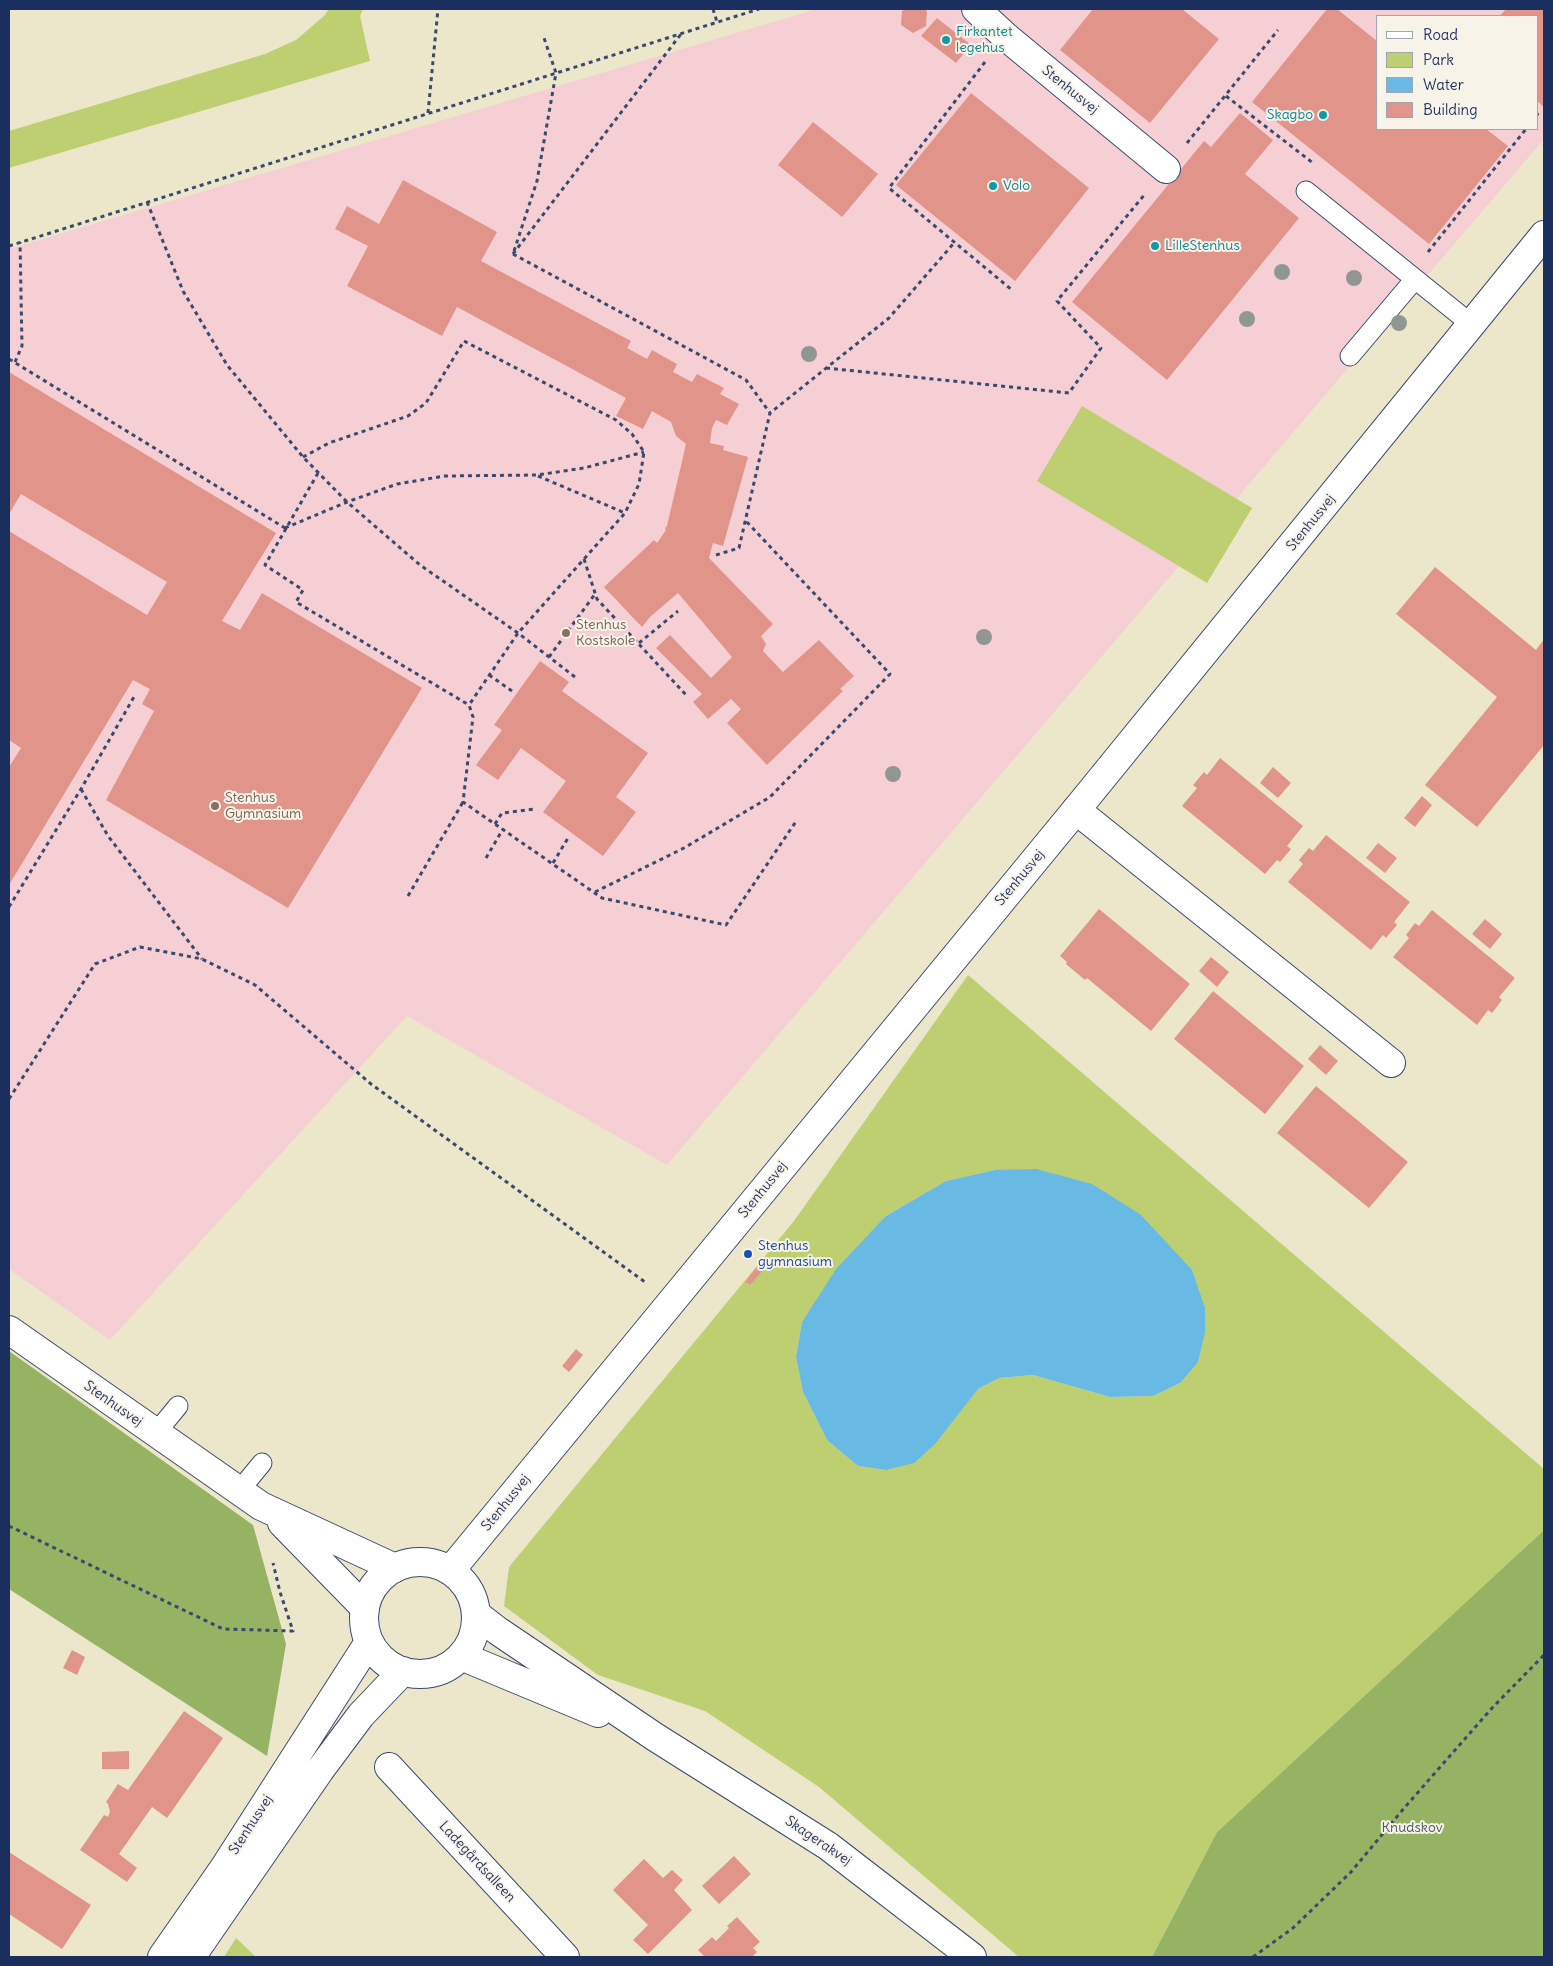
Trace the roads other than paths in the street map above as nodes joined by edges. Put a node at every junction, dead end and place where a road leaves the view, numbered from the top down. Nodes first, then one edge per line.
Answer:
1 (976, 9) edge
2 (1166, 169) road end
3 (1306, 191) dead end
4 (1544, 235) edge
5 (1415, 280) junction
6 (1471, 324) junction
7 (1350, 356) dead end
8 (1076, 810) junction
9 (1391, 1063) dead end
10 (9, 1330) edge
11 (178, 1406) dead end
12 (155, 1434) junction
13 (262, 1463) dead end
14 (256, 1502) junction
15 (395, 1568) junction
16 (450, 1571) junction
17 (365, 1608) junction
18 (476, 1614) junction
19 (370, 1642) junction
20 (461, 1656) junction
21 (403, 1671) junction
22 (655, 1737) junction
23 (389, 1767) dead end
24 (162, 1957) edge
25 (191, 1957) edge
26 (565, 1957) edge
27 (972, 1957) edge

1 - 2 street, Stenhusvej
3 - 5 lane
4 - 6 street, Stenhusvej
5 - 6 lane
5 - 7 lane
6 - 8 street, Stenhusvej
8 - 9 street
8 - 16 street, Stenhusvej
10 - 12 street, Stenhusvej
11 - 12 lane
12 - 14 street, Stenhusvej
13 - 14 lane
14 - 15 street, Stenhusvej
14 - 17 street, Stenhusvej
15 - 16 street
15 - 17 street
16 - 18 street
17 - 19 street
18 - 20 street
18 - 22 street, Skagerakvej
19 - 21 street
19 - 24 street, Stenhusvej
20 - 21 street
20 - 22 street, Skagerakvej
21 - 25 street, Stenhusvej
22 - 27 street, Skagerakvej
23 - 26 street, Ladegårdsalleen

